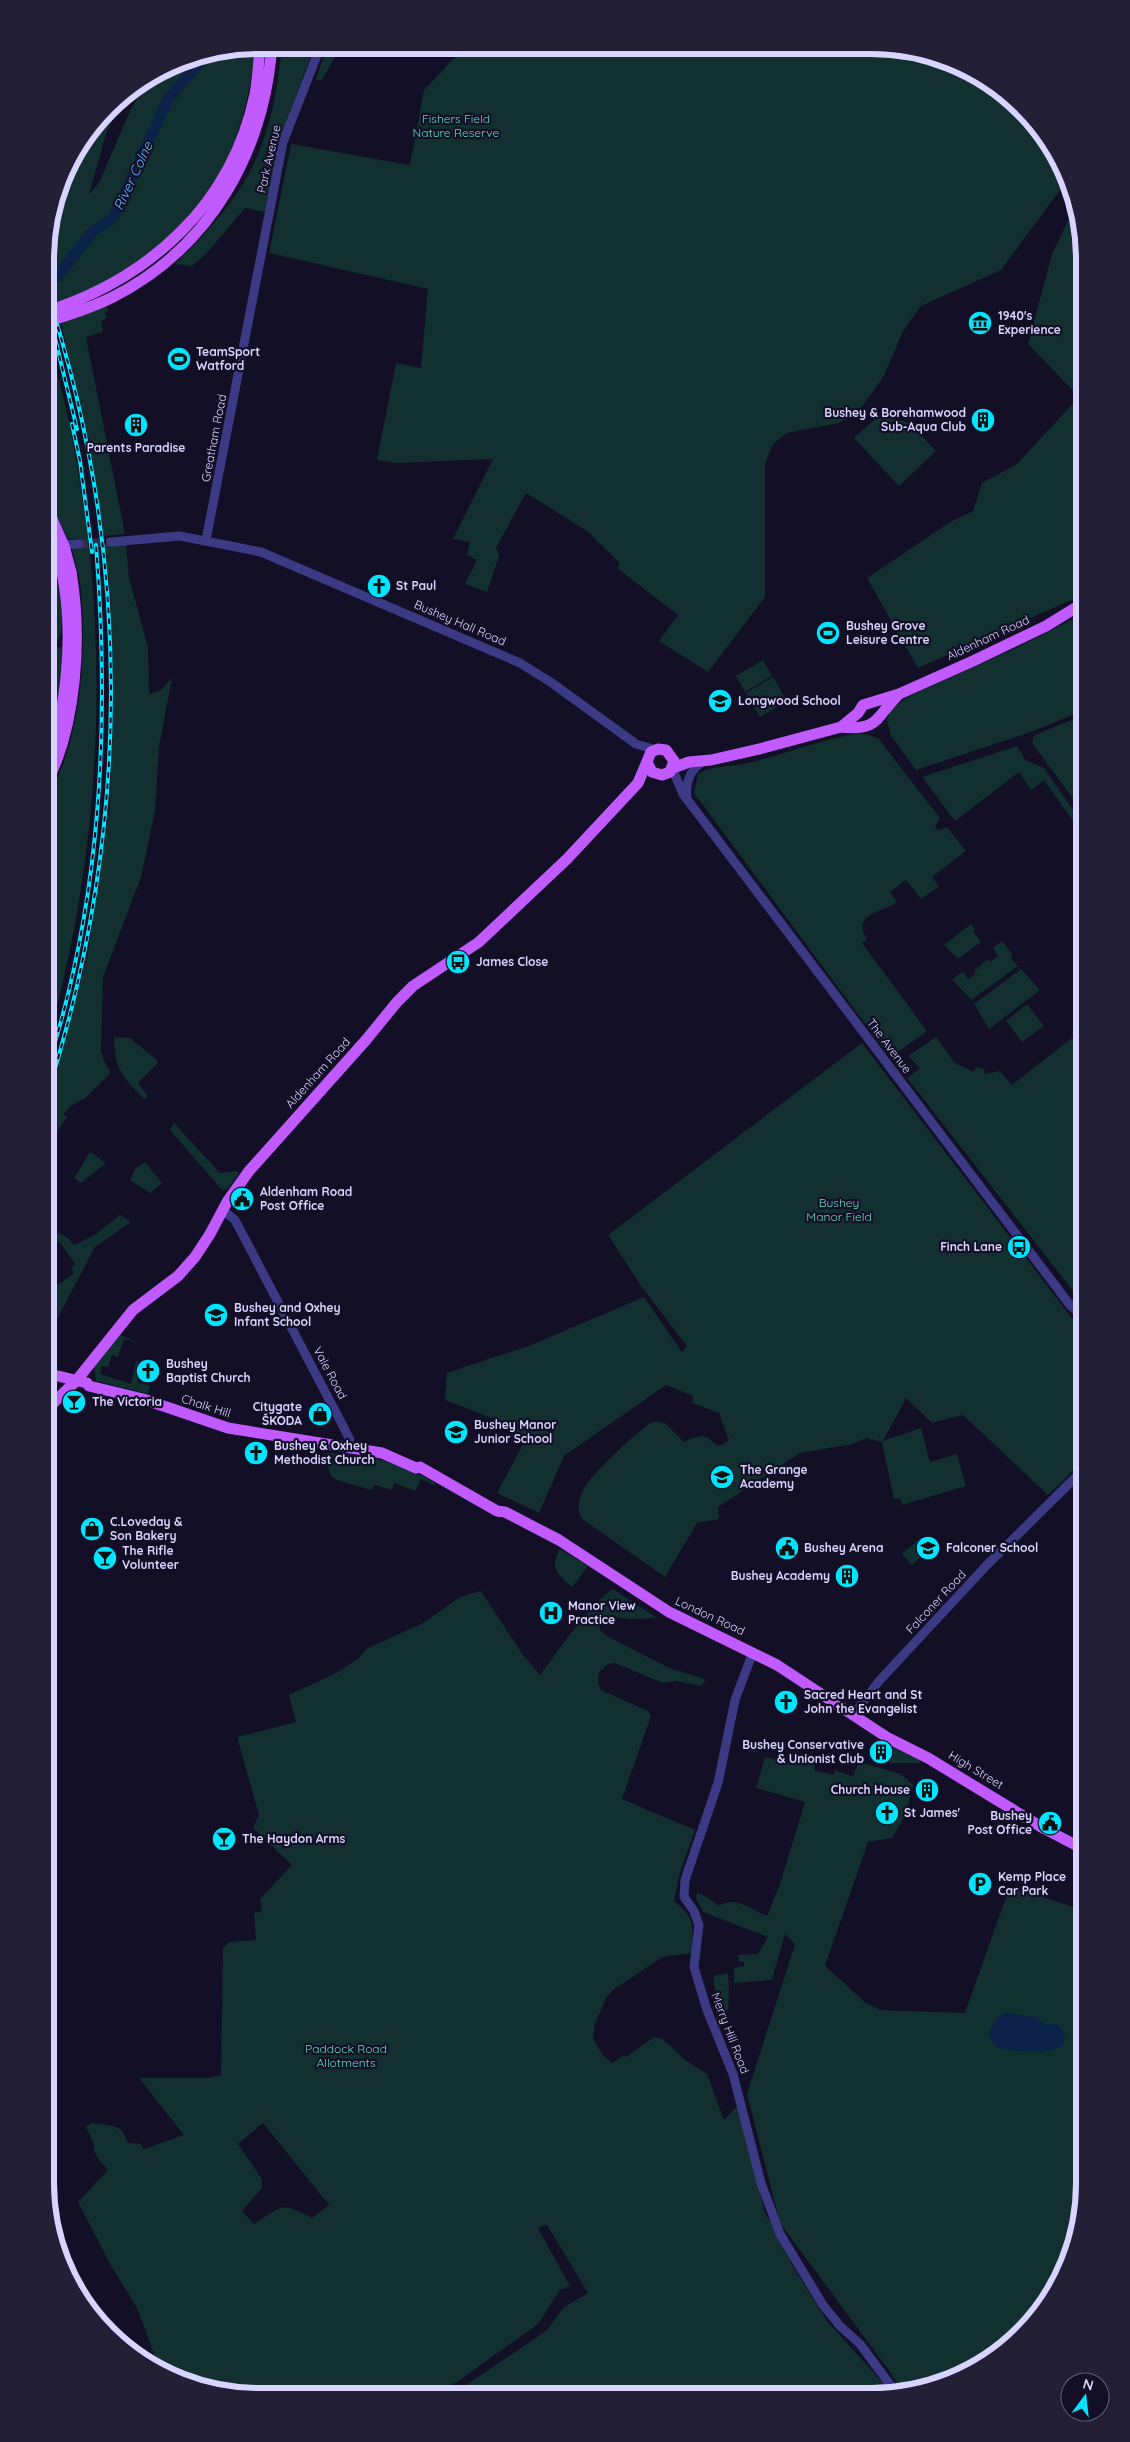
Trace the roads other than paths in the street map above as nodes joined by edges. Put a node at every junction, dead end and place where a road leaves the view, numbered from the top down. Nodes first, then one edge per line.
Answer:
1 (259, 54) edge
2 (271, 54) edge
3 (317, 54) edge
4 (256, 282) joint
5 (54, 309) edge
6 (54, 319) edge
7 (54, 536) edge
8 (206, 540) junction
9 (112, 542) tunnel mouth
10 (78, 544) tunnel mouth
11 (54, 545) edge
12 (67, 572) junction
13 (1076, 607) edge
14 (899, 694) junction
15 (871, 704) junction
16 (858, 713) junction
17 (879, 717) junction
18 (868, 725) junction
19 (841, 727) junction
20 (54, 735) edge
21 (636, 744) junction
22 (656, 750) junction
23 (671, 754) junction
24 (705, 760) junction
25 (647, 761) junction
26 (689, 762) junction
27 (54, 764) edge
28 (672, 768) junction
29 (661, 775) junction
30 (640, 780) junction
31 (677, 784) junction
32 (687, 799) junction
33 (223, 1210) junction
34 (1076, 1310) edge
35 (54, 1376) edge
36 (54, 1382) edge
37 (74, 1384) junction
38 (59, 1399) junction
39 (54, 1403) edge
40 (315, 1443) joint
41 (349, 1448) junction
42 (1076, 1477) edge
43 (753, 1652) junction
44 (853, 1715) junction
45 (1076, 1845) edge
46 (892, 2387) edge

1 - 5 main road
2 - 6 main road
3 - 4 street, Park Avenue
4 - 8 street, Greatham Road
7 - 12 main road, bridge
8 - 9 street, Bushey Hall Road
8 - 21 street, Bushey Hall Road
10 - 11 street
12 - 20 main road
12 - 27 main road
13 - 14 main road, Aldenham Road
14 - 15 main road, Aldenham Road
14 - 17 main road, Aldenham Road
15 - 16 main road
15 - 17 main road
16 - 18 main road
16 - 19 main road
17 - 18 main road
18 - 19 main road
19 - 24 main road
21 - 22 street, Bushey Hall Road
21 - 25 street, Bushey Hall Road
22 - 23 main road
22 - 25 main road
23 - 26 main road
23 - 28 main road
24 - 26 main road
24 - 32 street
25 - 29 main road
25 - 30 main road, Aldenham Road
26 - 28 main road
28 - 29 main road
28 - 31 street, The Avenue
29 - 30 main road
29 - 31 street, The Avenue
30 - 33 main road, Aldenham Road
31 - 32 street, The Avenue
32 - 34 street, The Avenue
33 - 37 main road, Aldenham Road
33 - 41 street, Vale Road
35 - 37 main road, Chalk Hill
36 - 38 main road
37 - 38 main road, Aldenham Road
37 - 40 main road, Chalk Hill
38 - 39 main road, Aldenham Road
40 - 41 main road, London Road
41 - 43 main road, London Road
42 - 44 street, Falconer Road
43 - 44 main road, London Road
43 - 46 street, Merry Hill Road
44 - 45 main road, High Street

